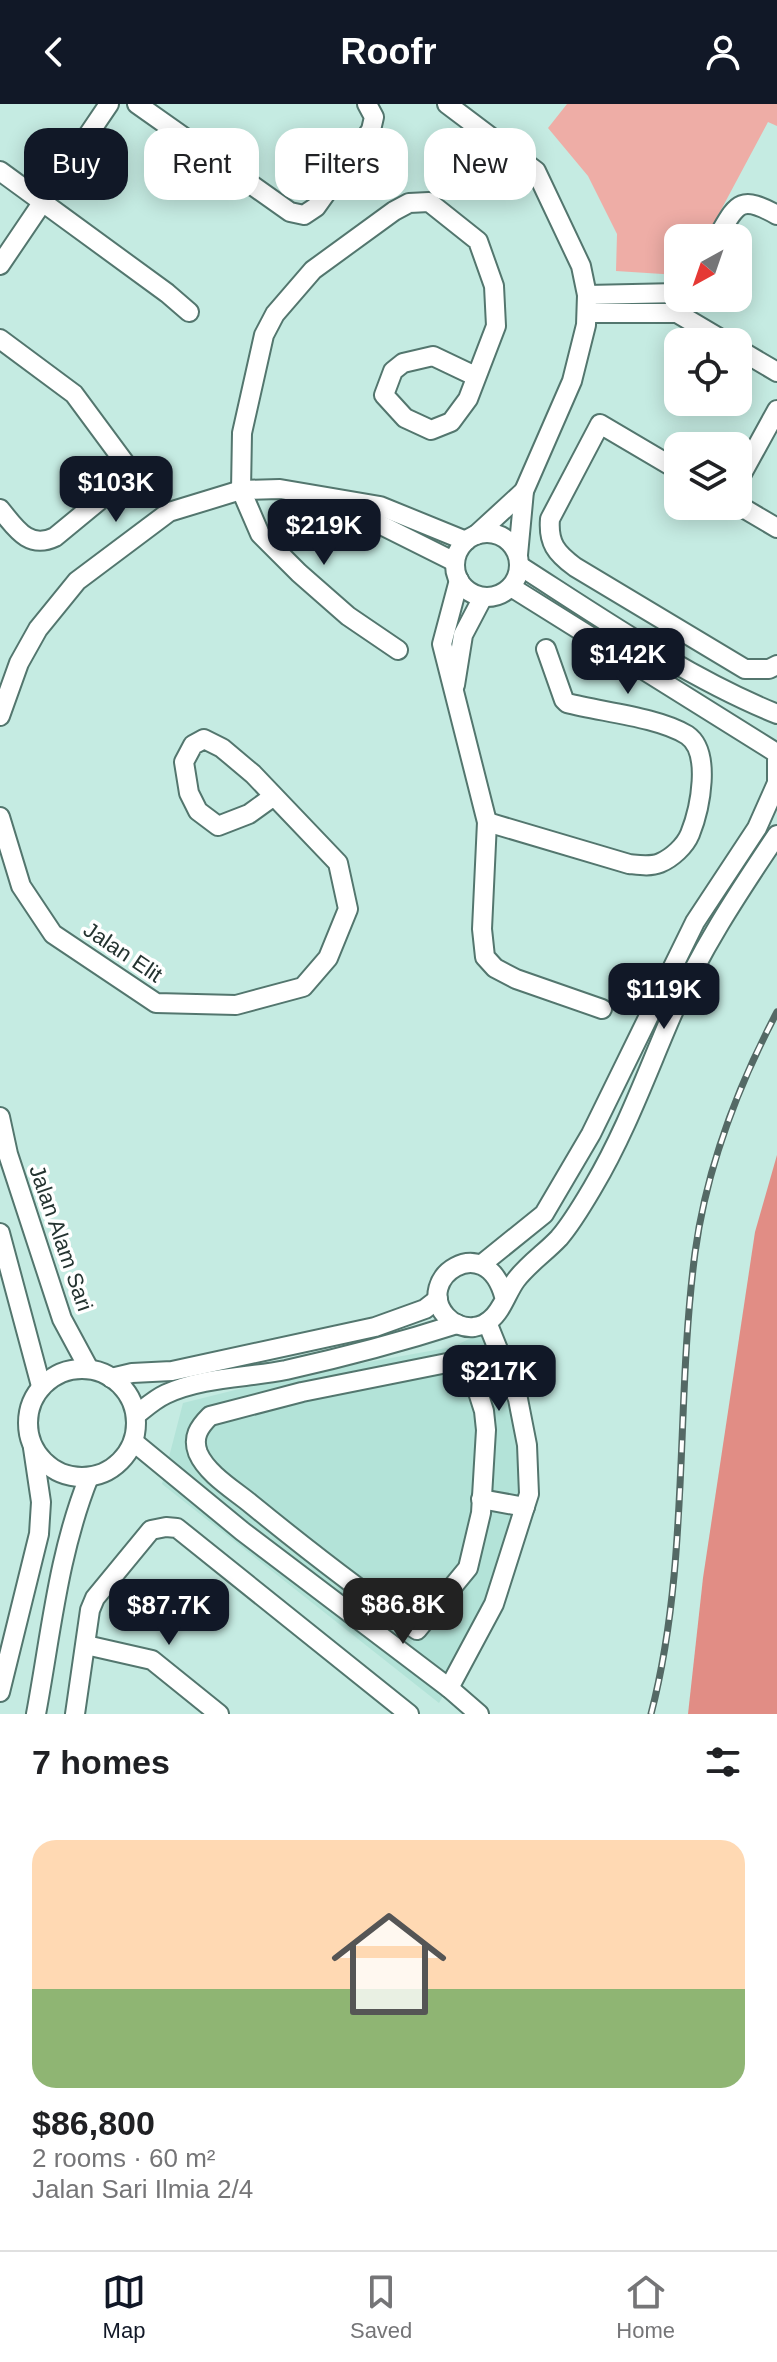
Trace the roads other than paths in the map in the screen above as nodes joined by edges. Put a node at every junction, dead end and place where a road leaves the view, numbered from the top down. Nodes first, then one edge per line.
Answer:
1 (109, 104) edge
2 (137, 104) edge
3 (367, 104) edge
4 (447, 104) edge
5 (0, 171) edge
6 (43, 201) junction
7 (777, 215) edge
8 (725, 224) edge
9 (0, 265) edge
10 (664, 295) edge
11 (587, 304) junction
12 (664, 305) edge
13 (189, 312) dead end
14 (689, 312) edge
15 (709, 328) edge
16 (0, 339) edge
17 (752, 357) edge
18 (777, 372) edge
19 (475, 376) junction
20 (777, 410) edge
21 (752, 456) edge
22 (664, 462) edge
23 (241, 490) junction
24 (524, 491) junction
25 (340, 499) junction
26 (0, 509) edge
27 (752, 513) edge
28 (777, 528) edge
29 (471, 538) junction
30 (519, 560) junction
31 (457, 571) junction
32 (511, 587) junction
33 (483, 597) junction
34 (546, 649) dead end
35 (398, 650) dead end
36 (777, 665) edge
37 (454, 692) junction
38 (777, 714) edge
39 (0, 716) edge
40 (776, 753) edge
41 (274, 796) junction
42 (0, 817) edge
43 (487, 822) junction
44 (777, 835) edge
45 (602, 1009) dead end
46 (0, 1117) edge
47 (0, 1233) edge
48 (482, 1264) junction
49 (504, 1296) junction
50 (438, 1299) junction
51 (487, 1322) junction
52 (457, 1324) junction
53 (89, 1369) junction
54 (290, 1369) junction
55 (111, 1378) junction
56 (41, 1386) junction
57 (296, 1394) junction
58 (136, 1415) junction
59 (135, 1443) junction
60 (33, 1448) junction
61 (89, 1477) junction
62 (481, 1499) junction
63 (525, 1507) junction
64 (259, 1510) junction
65 (242, 1531) junction
66 (86, 1645) junction
67 (449, 1688) junction
68 (0, 1692) edge
69 (36, 1714) edge
70 (75, 1714) edge
71 (219, 1714) edge
72 (409, 1714) edge
73 (479, 1714) edge

1 - 6 street
2 - 3 street
4 - 11 street
5 - 6 street
6 - 9 street
6 - 13 street
7 - 8 street
10 - 11 street
11 - 12 street
11 - 24 street
14 - 15 street
16 - 26 street
17 - 18 street
19 - 19 street
19 - 23 street
20 - 21 street
22 - 36 street
23 - 25 street
23 - 35 street
23 - 39 street
24 - 29 street
24 - 30 street
25 - 29 street
25 - 31 street
27 - 28 street
29 - 30 street
29 - 31 street
30 - 32 street
30 - 38 street
31 - 33 street
31 - 37 street
32 - 33 street
32 - 40 street
33 - 37 street
34 - 43 street
37 - 43 street
40 - 48 street
41 - 41 street, Jalan Elit
41 - 42 street, Jalan Elit
43 - 45 street
44 - 49 street
46 - 53 street, Jalan Alam Sari
47 - 56 street
48 - 49 street
48 - 50 street
49 - 51 street
50 - 52 street
50 - 55 street
51 - 52 street
51 - 63 street
52 - 54 street
53 - 55 street
53 - 56 street
54 - 57 street
54 - 58 street
55 - 58 street
56 - 60 street
57 - 62 street
57 - 64 street
58 - 59 street
59 - 61 street
59 - 65 street
60 - 61 street
60 - 68 street
61 - 69 street
62 - 63 street
62 - 64 street
63 - 67 street
64 - 65 street
65 - 67 street
66 - 70 street
66 - 71 street
66 - 72 street
67 - 73 street

